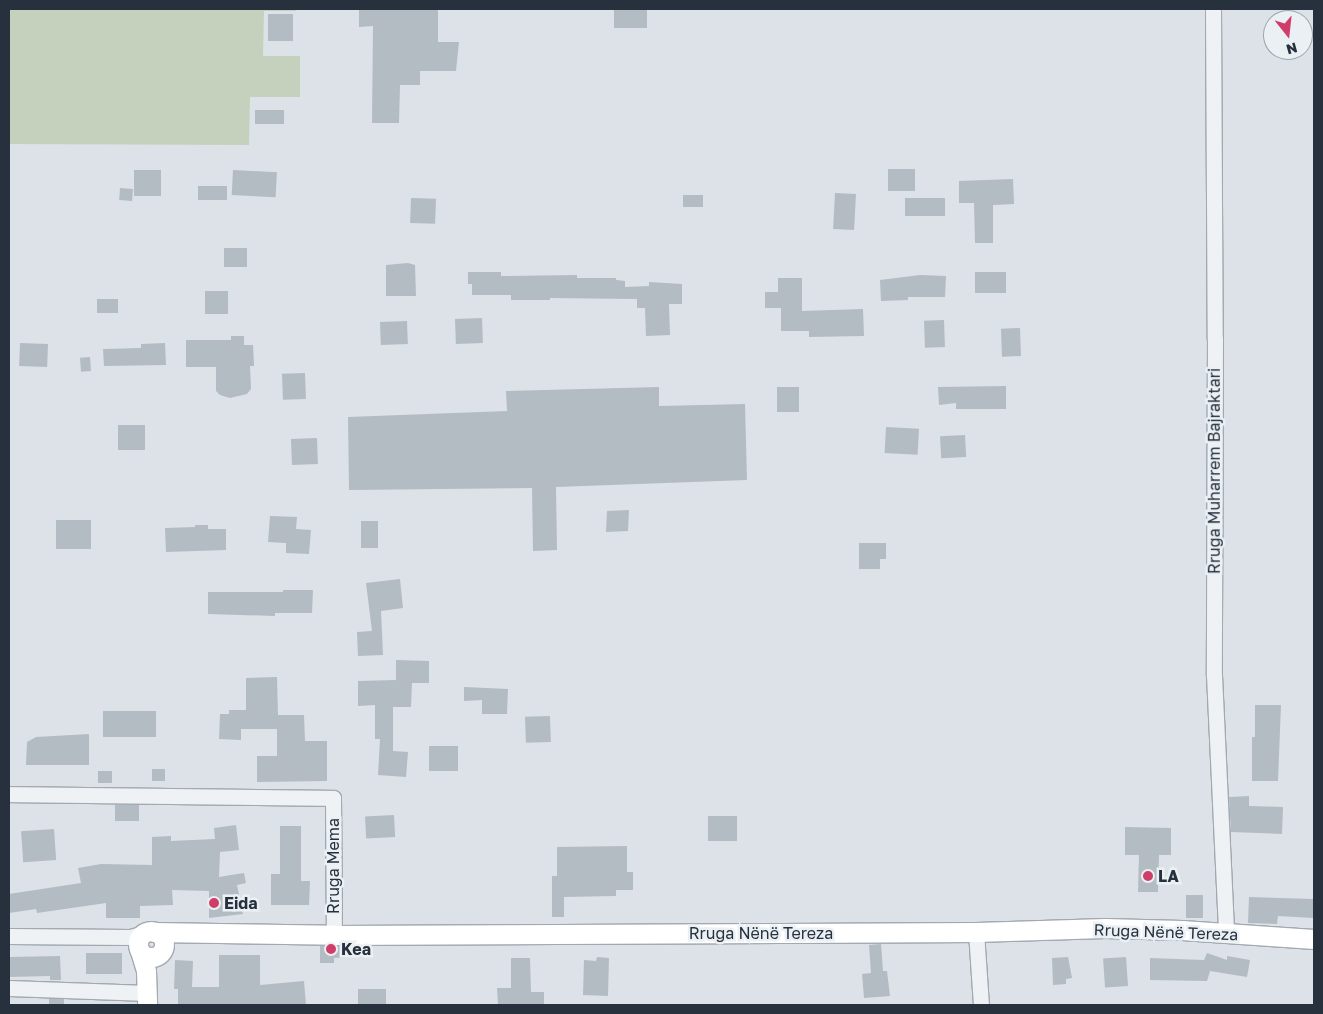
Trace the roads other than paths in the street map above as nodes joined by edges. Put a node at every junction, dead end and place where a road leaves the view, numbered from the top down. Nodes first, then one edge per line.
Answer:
1 (1213, 9) edge
2 (9, 794) edge
3 (976, 932) junction
4 (208, 933) junction
5 (1226, 934) junction
6 (334, 935) junction
7 (9, 936) edge
8 (1314, 939) edge
9 (141, 940) junction
10 (160, 952) junction
11 (9, 988) edge
12 (147, 999) edge
13 (981, 1005) edge

1 - 5 street, Rruga Muharrem Bajraktari
2 - 6 street, Rruga Mema
3 - 5 main road, Rruga Nënë Tereza
3 - 6 main road, Rruga Nënë Tereza
3 - 13 street
4 - 6 main road, Rruga Nënë Tereza
4 - 9 main road, Rruga Nënë Tereza
4 - 10 main road, Rruga Nënë Tereza
5 - 8 main road, Rruga Nënë Tereza
7 - 9 street
9 - 10 main road
9 - 12 main road
10 - 12 main road
11 - 12 street

